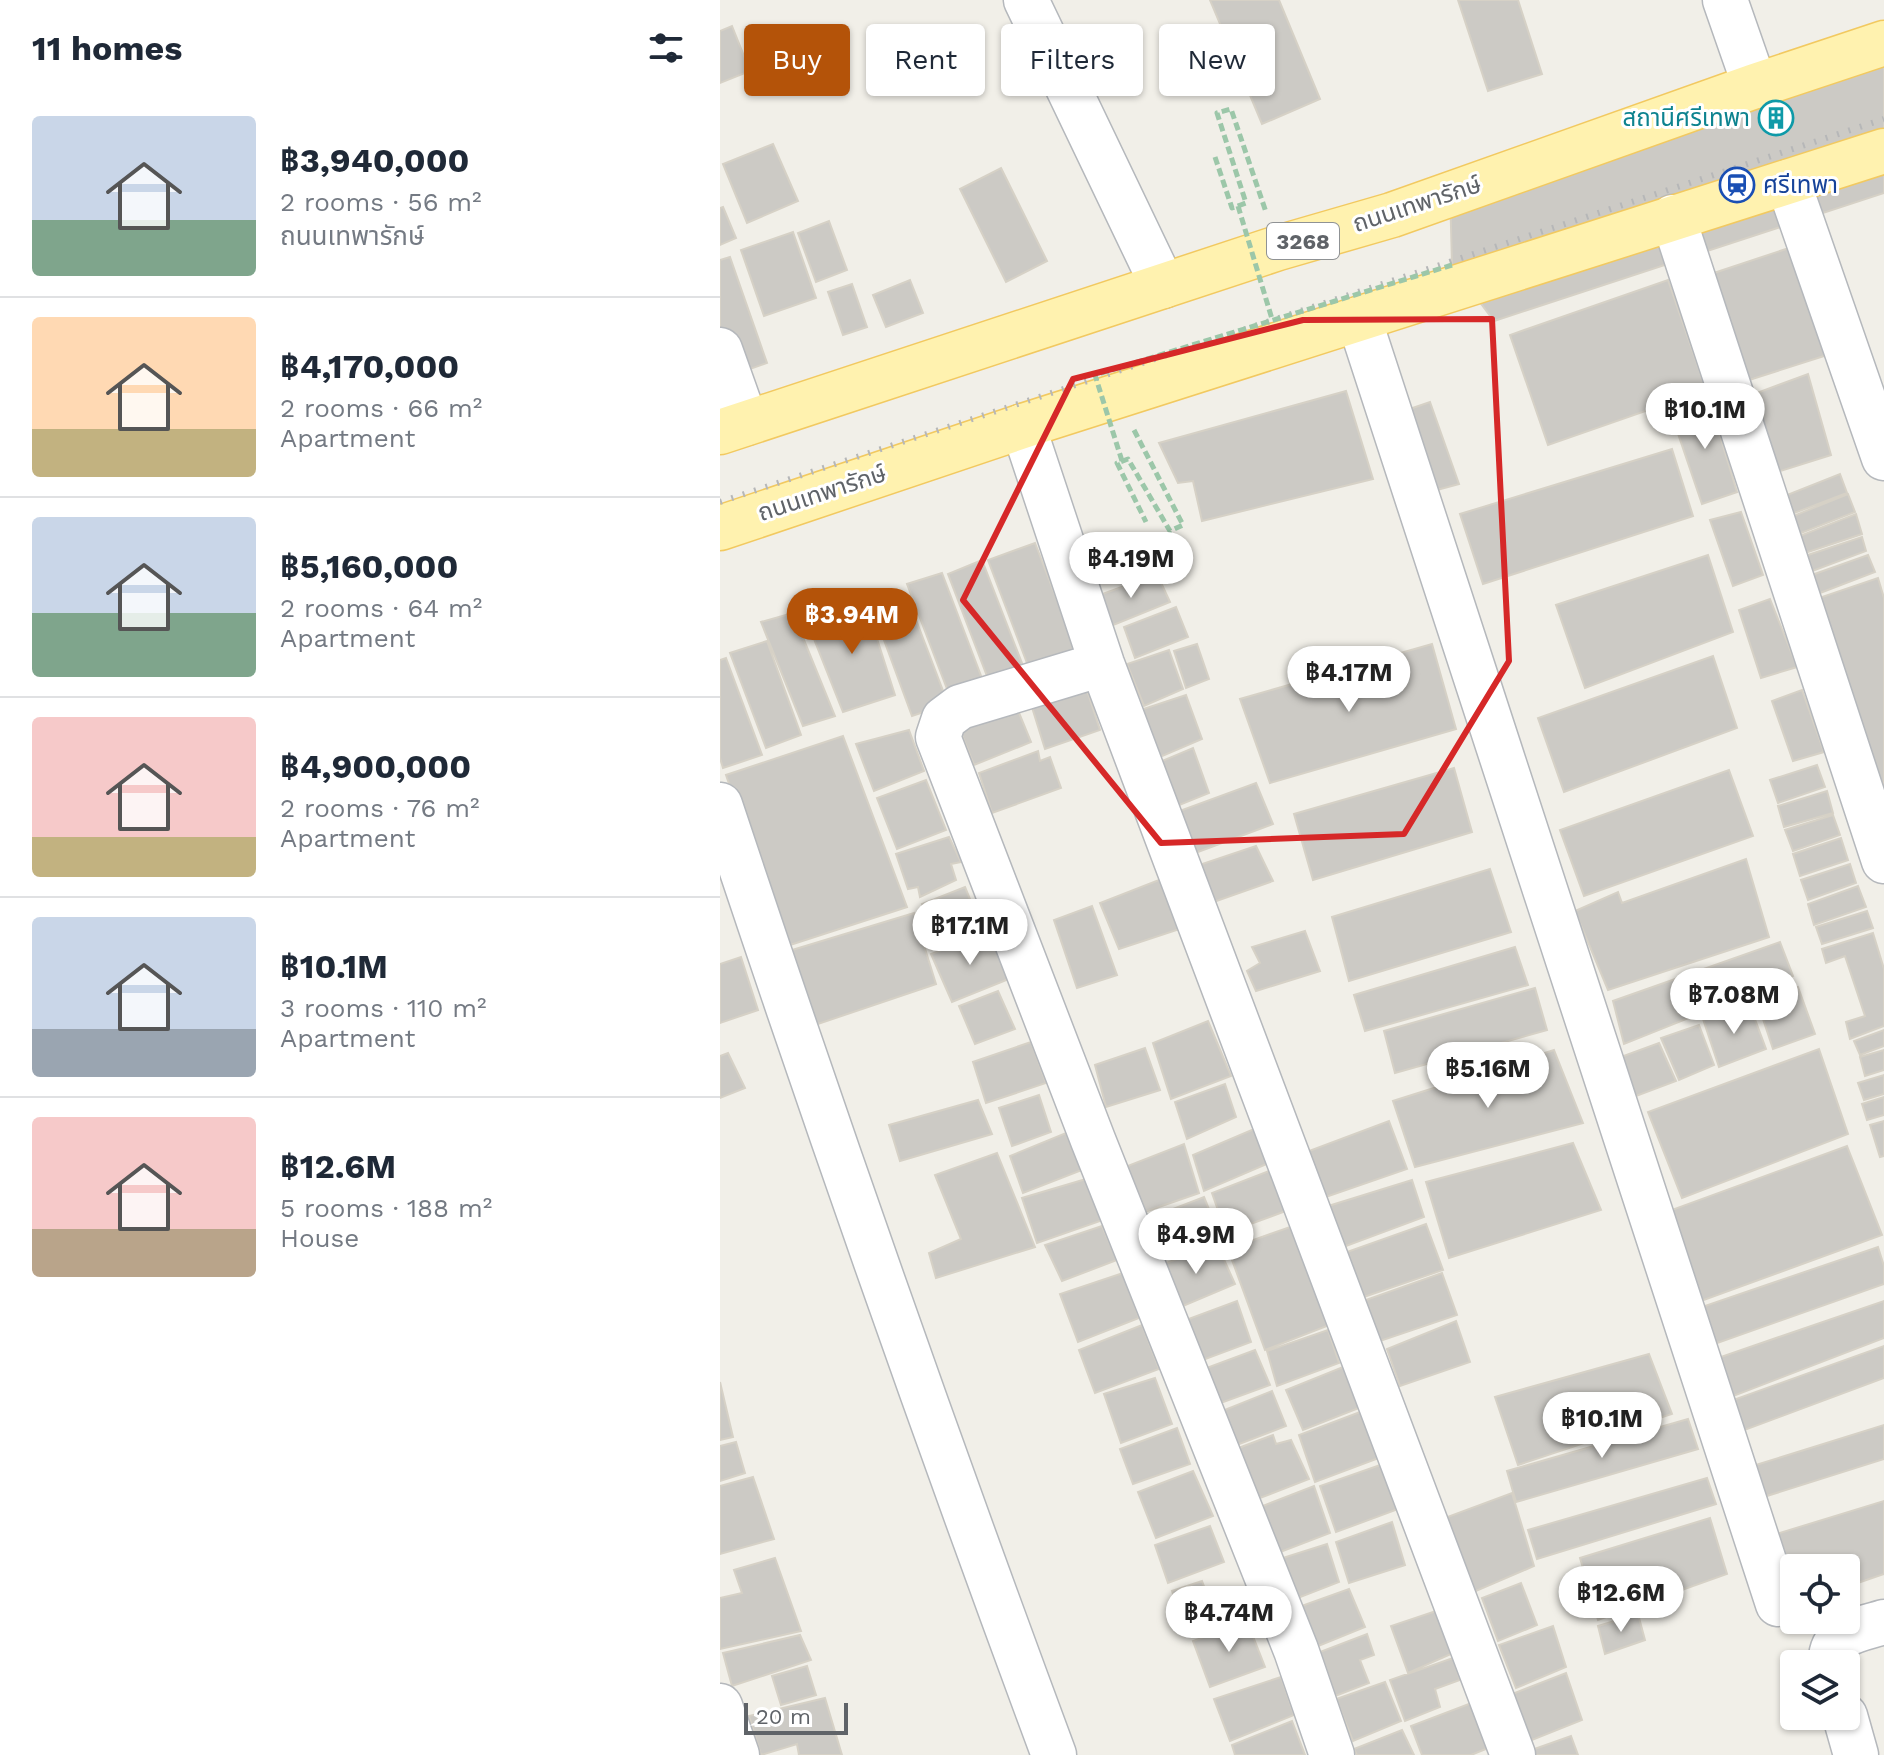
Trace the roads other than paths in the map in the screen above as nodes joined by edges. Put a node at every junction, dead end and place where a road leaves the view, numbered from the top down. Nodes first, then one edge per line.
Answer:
1 (1026, 0) edge
2 (1725, 0) edge
3 (1884, 43) edge
4 (1755, 86) junction
5 (1884, 151) edge
6 (1788, 182) junction
7 (1673, 217) junction
8 (1163, 286) junction
9 (1359, 319) junction
10 (720, 350) edge
11 (1023, 426) junction
12 (733, 428) edge
13 (1884, 458) edge
14 (720, 528) edge
15 (1102, 664) junction
16 (1875, 803) edge
17 (720, 805) edge
18 (1884, 861) edge
19 (1778, 1604) dead end
20 (1884, 1622) edge
21 (1833, 1650) edge
22 (720, 1706) edge
23 (1849, 1730) edge
24 (737, 1755) edge
25 (1054, 1755) edge
26 (1332, 1755) edge
27 (1513, 1755) edge
28 (1856, 1755) edge

1 - 8 street
2 - 4 street
3 - 4 main road, ถนนเทพารักษ์ / 3268
4 - 8 main road, ถนนเทพารักษ์ / 3268
5 - 6 main road, ถนนเทพารักษ์
6 - 7 main road, ถนนเทพารักษ์
6 - 13 street
7 - 9 main road, ถนนเทพารักษ์
7 - 16 street
8 - 12 main road, ถนนเทพารักษ์ / 3268
9 - 11 main road, ถนนเทพารักษ์
9 - 19 street
10 - 12 street
11 - 14 main road, ถนนเทพารักษ์
11 - 15 street
15 - 26 street
15 - 27 street
16 - 18 street
17 - 25 street
20 - 21 street
22 - 24 street
23 - 28 street

